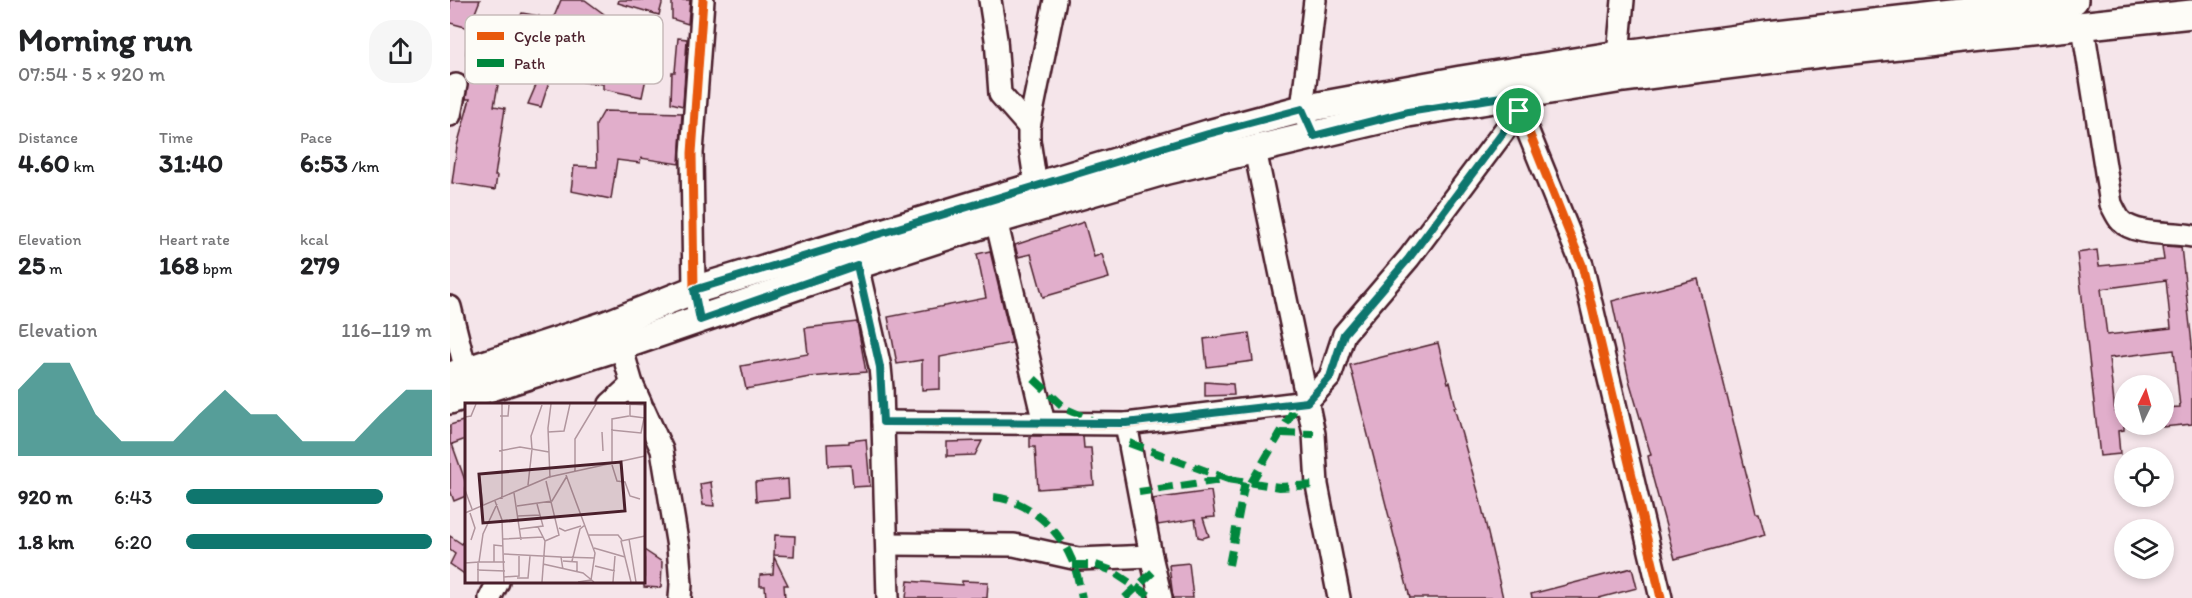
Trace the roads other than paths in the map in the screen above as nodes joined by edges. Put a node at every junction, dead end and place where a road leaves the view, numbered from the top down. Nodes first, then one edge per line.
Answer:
1 (703, 0) edge
2 (990, 0) edge
3 (1055, 0) edge
4 (1315, 0) edge
5 (1623, 0) edge
6 (2074, 0) edge
7 (2192, 14) edge
8 (2083, 27) junction
9 (1618, 55) junction
10 (456, 85) dead end
11 (1517, 103) junction
12 (1302, 109) junction
13 (450, 115) edge
14 (1029, 127) junction
15 (1314, 136) junction
16 (1255, 150) junction
17 (1036, 186) junction
18 (996, 220) junction
19 (2192, 236) edge
20 (857, 265) junction
21 (694, 290) junction
22 (450, 307) edge
23 (700, 320) junction
24 (621, 346) junction
25 (458, 374) edge
26 (632, 384) junction
27 (450, 400) edge
28 (1307, 402) junction
29 (612, 403) edge
30 (640, 403) edge
31 (645, 412) edge
32 (883, 422) junction
33 (1044, 423) junction
34 (1126, 423) junction
35 (887, 544) junction
36 (1151, 555) junction
37 (498, 583) edge
38 (490, 598) edge
39 (681, 598) edge
40 (888, 598) edge
41 (1161, 598) edge
42 (1339, 598) edge
43 (1661, 598) edge

1 - 21 street
2 - 14 street
3 - 14 street
4 - 12 street
5 - 9 street
6 - 9 main road
7 - 8 main road
8 - 11 main road
8 - 19 street
9 - 12 main road
10 - 13 street
11 - 15 main road
11 - 28 street
11 - 43 street
12 - 15 street
12 - 17 main road
14 - 17 street
15 - 16 main road
16 - 18 main road
16 - 28 street
17 - 21 main road
18 - 20 main road
18 - 33 street
20 - 23 main road
20 - 32 street
21 - 23 street
21 - 25 main road
22 - 25 street
23 - 24 main road
24 - 26 street
24 - 27 main road
26 - 29 street
26 - 30 street
28 - 34 street
28 - 42 street
31 - 39 street
32 - 33 street
32 - 35 street
33 - 34 street
34 - 36 street
35 - 36 street
35 - 40 street
36 - 41 street
37 - 38 street

